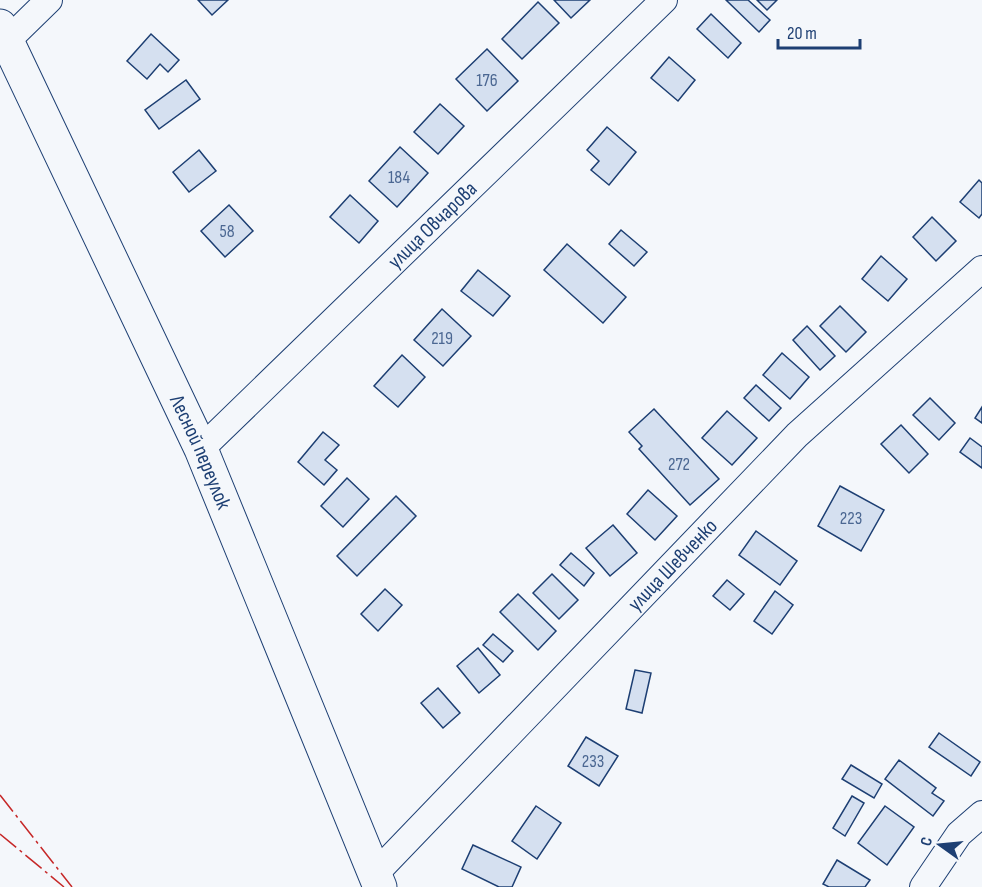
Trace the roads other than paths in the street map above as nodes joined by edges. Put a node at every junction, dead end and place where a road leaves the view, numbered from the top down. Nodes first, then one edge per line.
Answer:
1 (49, 0) edge
2 (664, 0) edge
3 (3, 34) edge
4 (982, 269) edge
5 (201, 449) junction
6 (982, 813) edge
7 (378, 880) edge
8 (923, 887) edge

1 - 3 street
2 - 5 street, улица Овчарова
3 - 5 main road, Лесной переулок
4 - 7 street, улица Шевченко
5 - 7 main road, Лесной переулок
6 - 8 street

